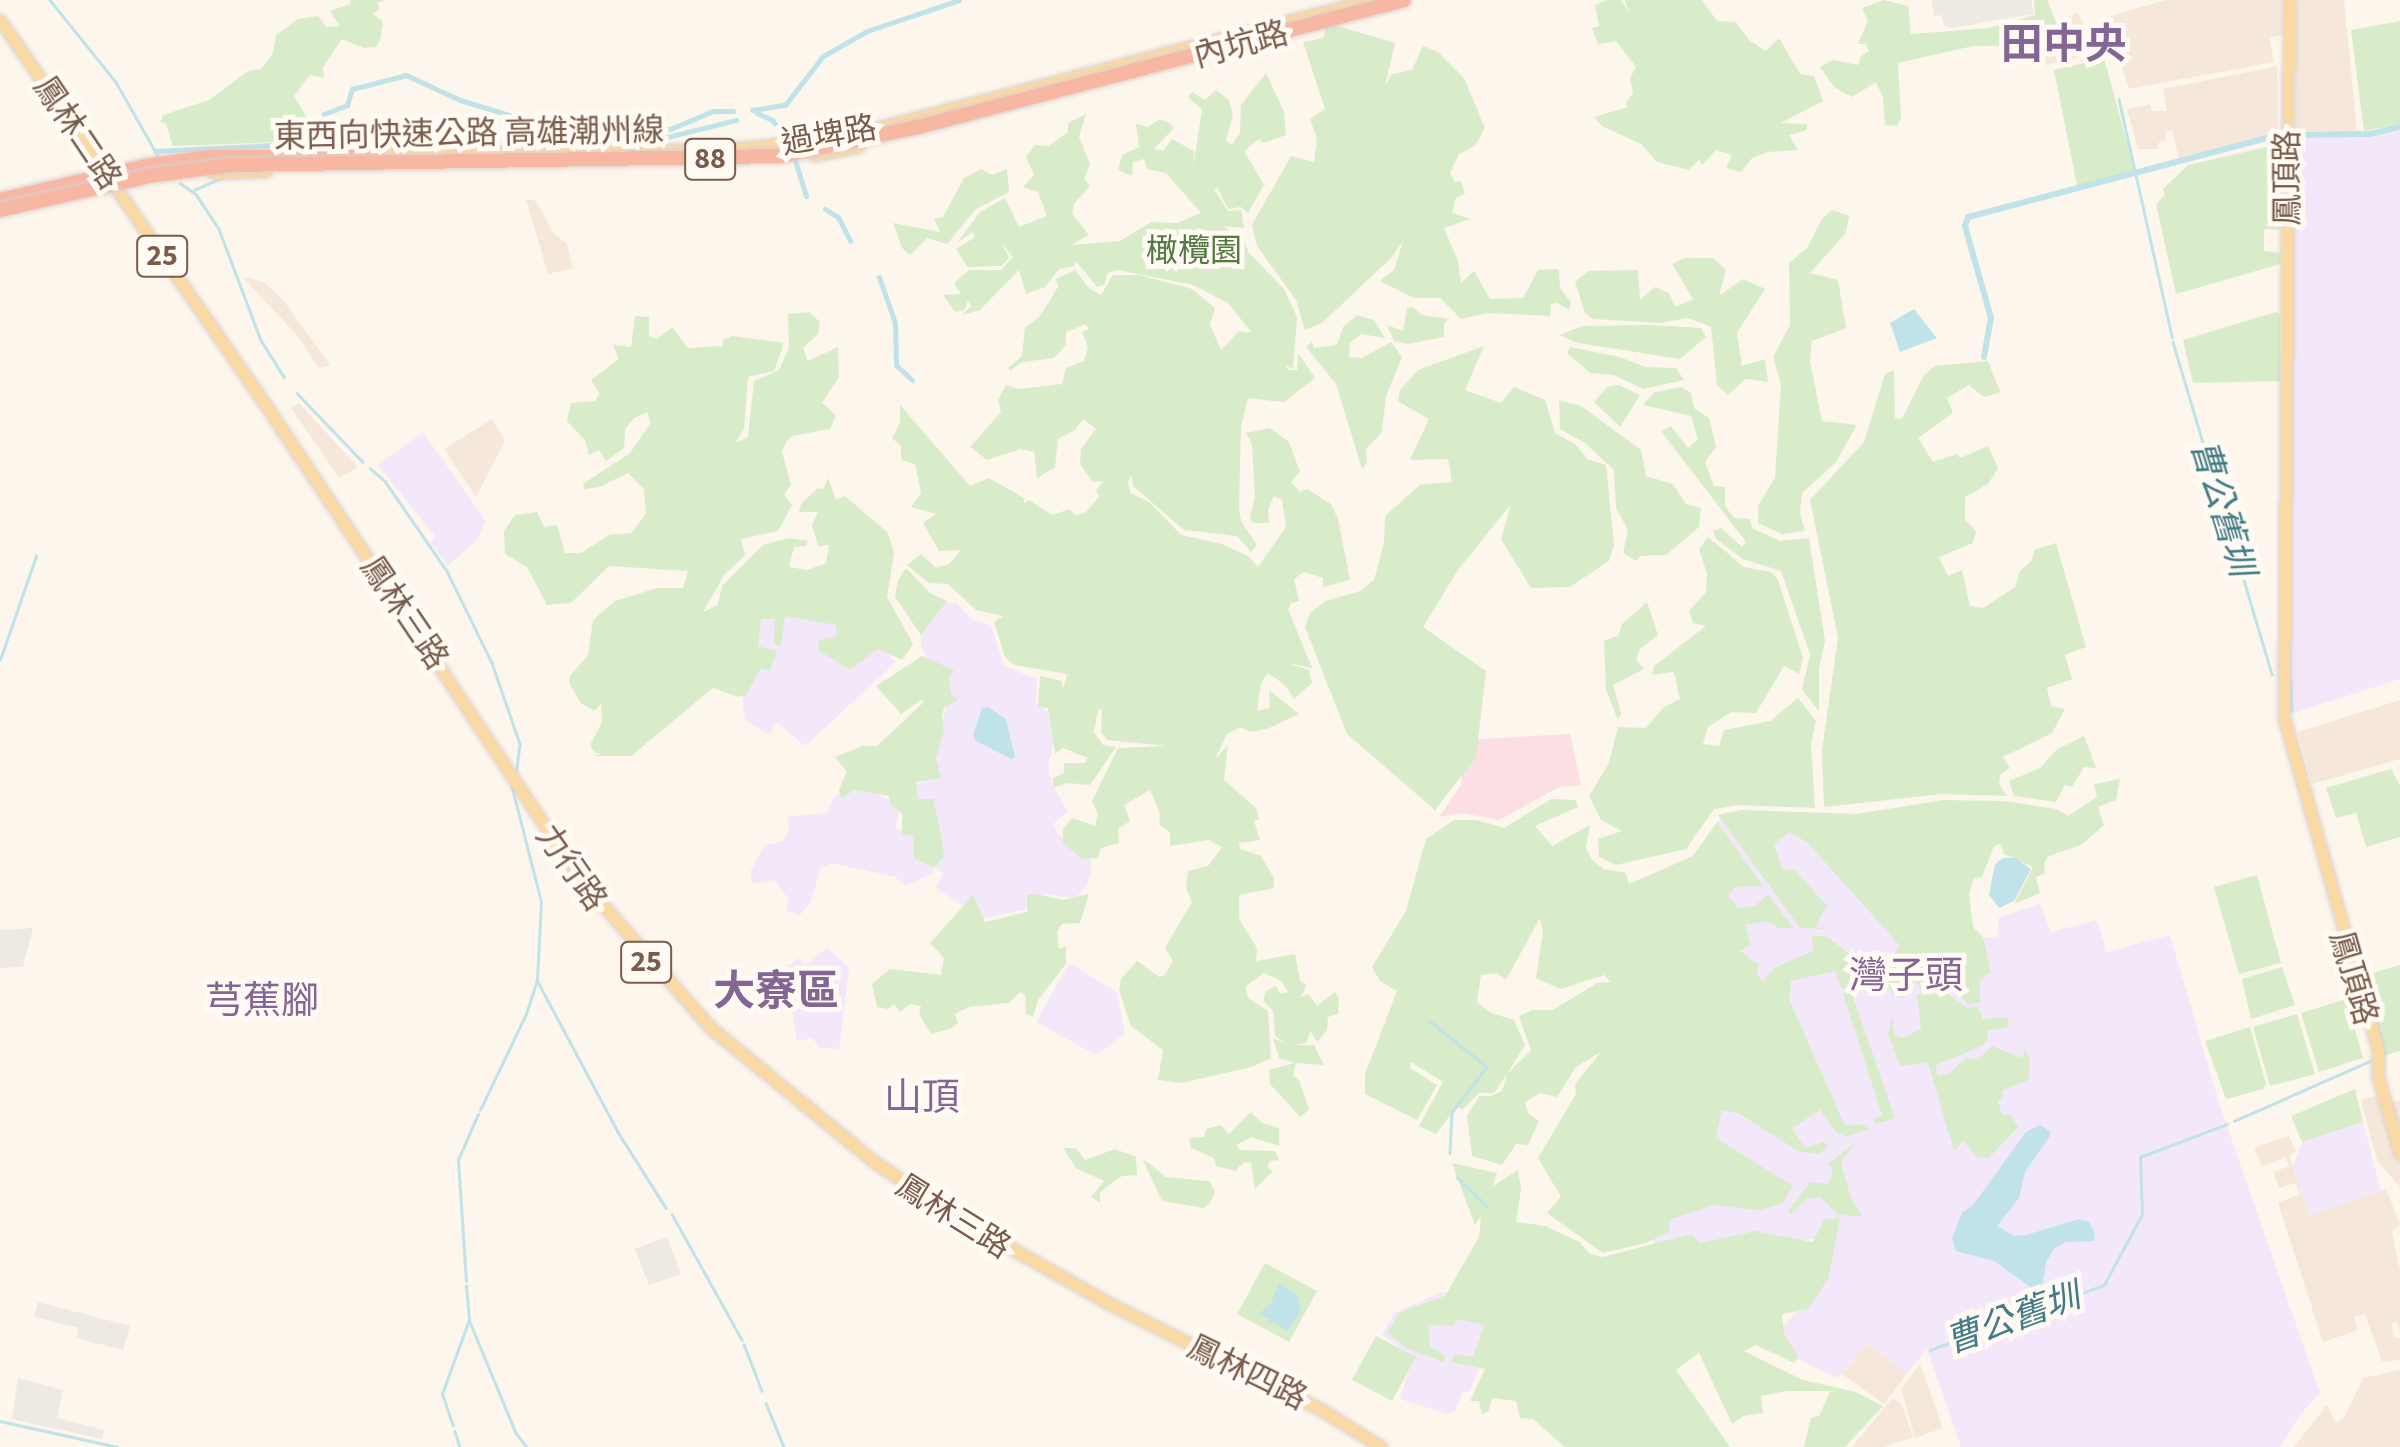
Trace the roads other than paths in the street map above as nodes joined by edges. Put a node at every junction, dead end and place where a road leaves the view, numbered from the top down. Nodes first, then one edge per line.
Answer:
1 (1370, 0) edge
2 (1380, 0) edge
3 (1404, 0) edge
4 (1415, 0) edge
5 (2286, 0) edge
6 (0, 20) edge
7 (0, 30) edge
8 (1069, 85) junction
9 (794, 151) junction
10 (381, 158) junction
11 (457, 162) junction
12 (102, 174) junction
13 (150, 181) junction
14 (113, 190) junction
15 (1, 208) edge
16 (322, 494) joint
17 (516, 785) joint
18 (808, 1110) joint
19 (2400, 1153) edge
20 (1110, 1305) joint
21 (1378, 1447) edge

1 - 8 main road, 內坑路
2 - 10 highway, 東西向快速公路 高雄潮州線 / 88, bridge
3 - 11 highway, 東西向快速公路 高雄潮州線 / 88, bridge
4 - 8 main road, 內坑路
5 - 19 main road, 鳳頂路
6 - 12 main road, 鳳林二路 / 25
7 - 12 main road, 鳳林二路 / 25
8 - 9 main road, 過埤路
9 - 12 main road, 過埤路
9 - 13 main road, 過埤路
10 - 12 highway, bridge
10 - 15 highway, 東西向快速公路 高雄潮州線 / 88, bridge
11 - 13 highway, bridge
11 - 15 highway, 東西向快速公路 高雄潮州線 / 88, bridge
12 - 14 main road, 鳳林二路 / 25
12 - 15 main road, 過埤路
12 - 15 highway
13 - 14 main road, 過埤路
14 - 15 highway
14 - 16 main road, 鳳林二路 / 25
16 - 17 main road, 鳳林三路 / 25
17 - 18 main road, 力行路 / 25
18 - 20 main road, 鳳林三路 / 25
20 - 21 main road, 鳳林四路 / 25

